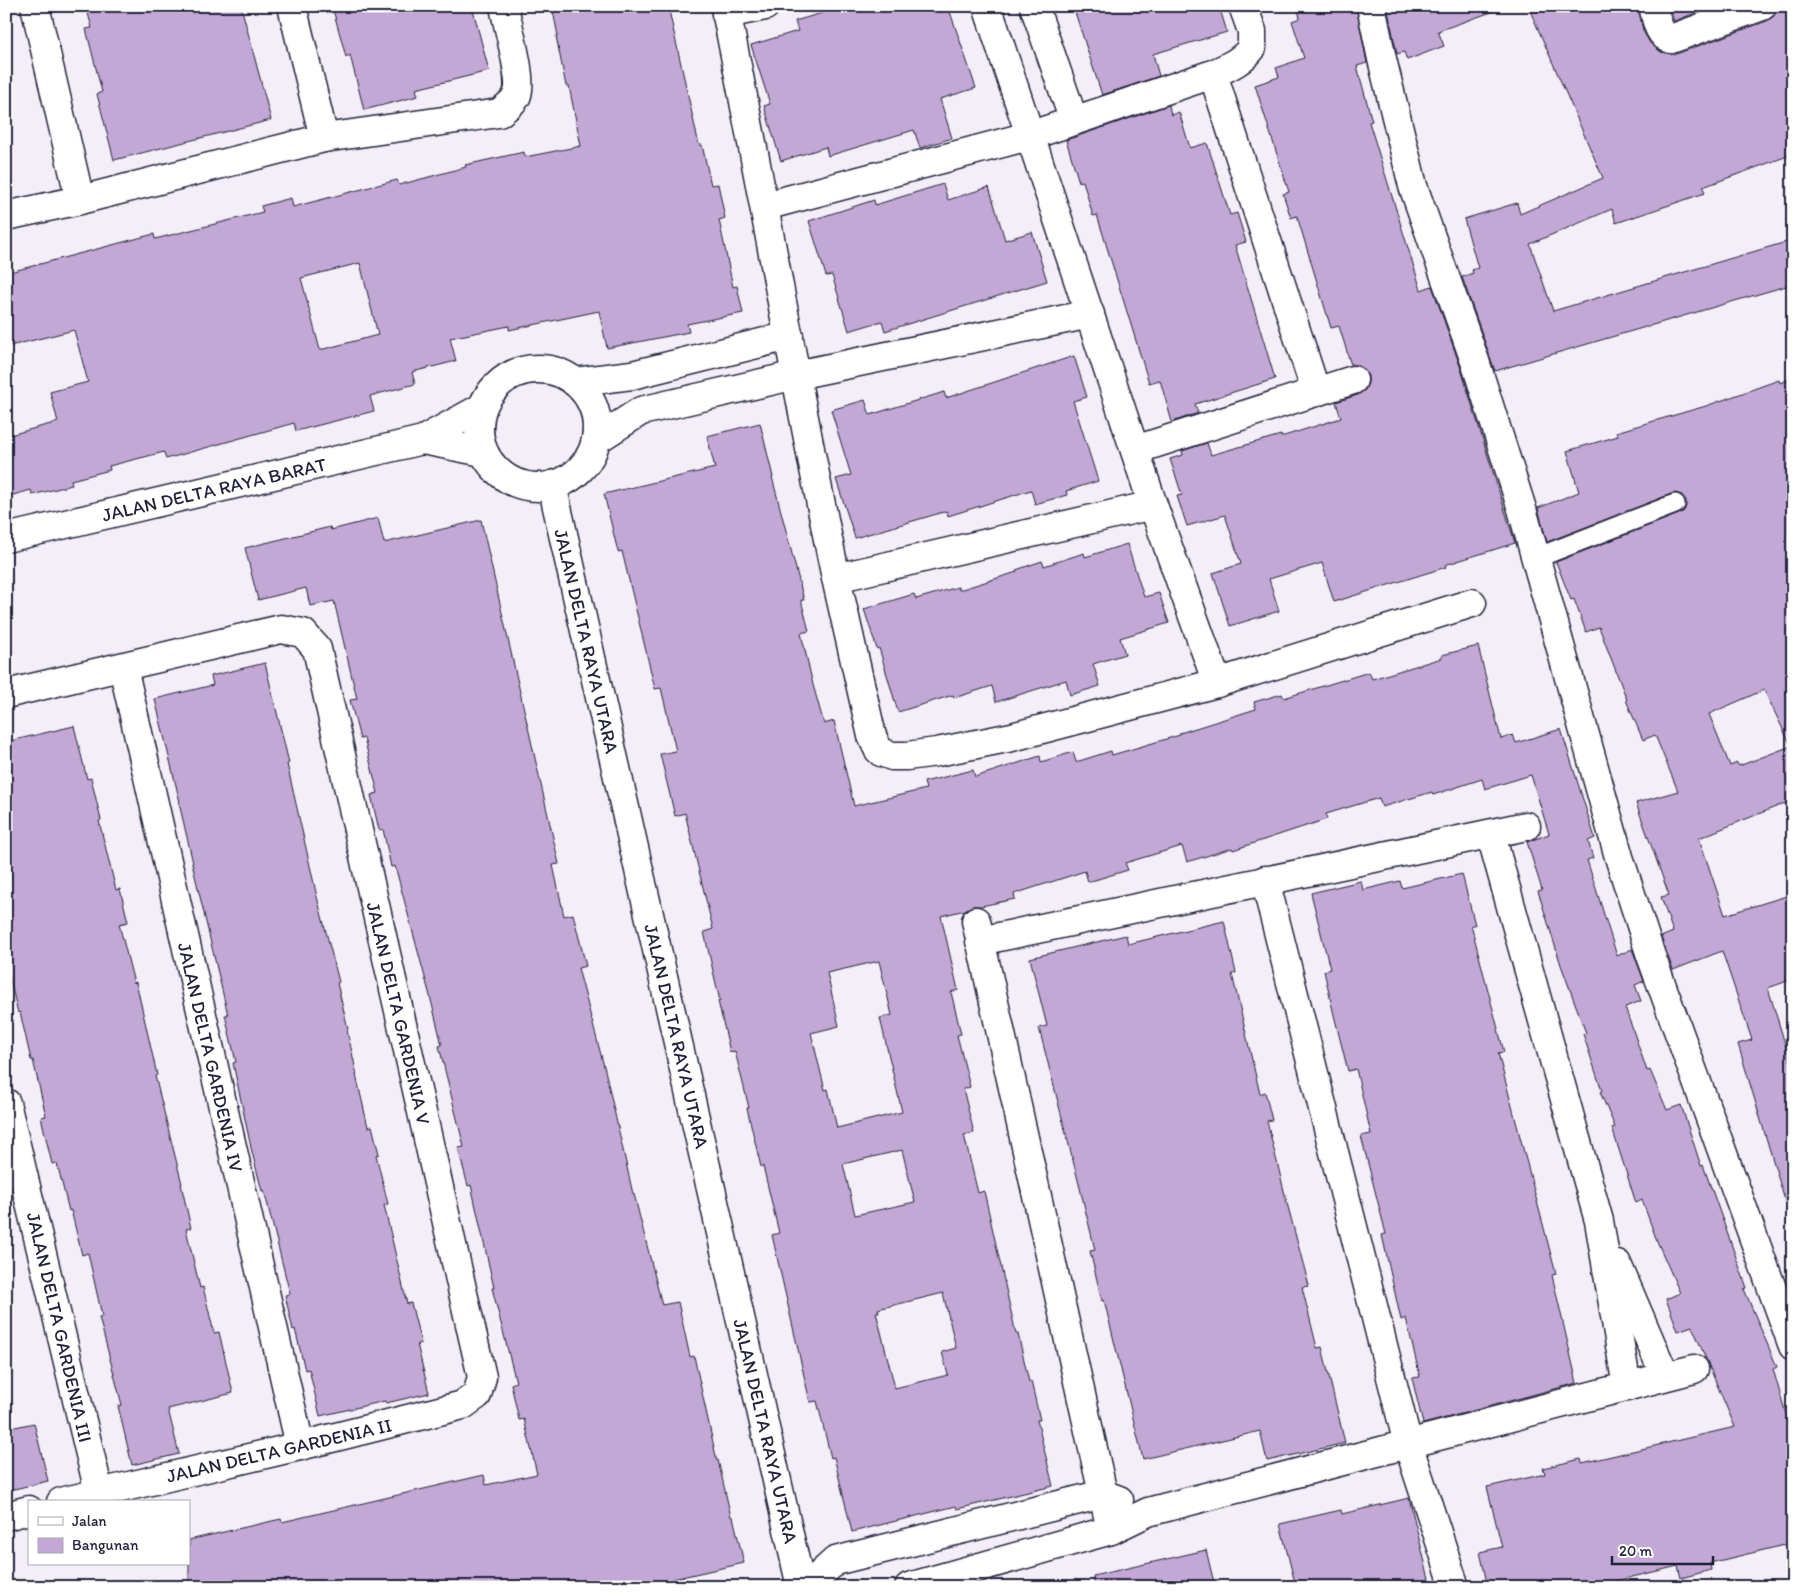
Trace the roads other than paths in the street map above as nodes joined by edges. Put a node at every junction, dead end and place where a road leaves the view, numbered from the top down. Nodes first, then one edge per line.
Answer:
1 (35, 6) edge
2 (292, 6) edge
3 (504, 6) edge
4 (765, 6) edge
5 (987, 6) edge
6 (1034, 6) edge
7 (1243, 6) edge
8 (1371, 6) edge
9 (1653, 6) edge
10 (1762, 6) edge
11 (726, 10) edge
12 (1213, 74) junction
13 (1074, 121) junction
14 (1030, 136) junction
15 (324, 138) junction
16 (80, 200) junction
17 (765, 206) junction
18 (6, 216) edge
19 (1090, 314) junction
20 (789, 336) junction
21 (796, 375) junction
22 (1354, 380) dead end
23 (575, 382) junction
24 (1316, 392) junction
25 (482, 408) junction
26 (423, 440) junction
27 (596, 440) junction
28 (1136, 450) junction
29 (483, 452) junction
30 (552, 485) junction
31 (1675, 504) dead end
32 (1153, 505) junction
33 (6, 538) edge
34 (1536, 558) junction
35 (836, 578) junction
36 (1472, 603) dead end
37 (123, 667) junction
38 (1217, 683) junction
39 (6, 694) edge
40 (1526, 826) dead end
41 (1491, 834) junction
42 (1265, 880) junction
43 (6, 1103) edge
44 (1599, 1221) junction
45 (1793, 1346) edge
46 (1694, 1369) dead end
47 (1665, 1376) junction
48 (482, 1377) joint
49 (1627, 1387) junction
50 (1408, 1444) junction
51 (300, 1446) junction
52 (99, 1492) junction
53 (1103, 1494) junction
54 (69, 1500) edge
55 (28, 1510) edge
56 (1148, 1512) junction
57 (6, 1516) edge
58 (1111, 1530) junction
59 (801, 1587) edge
60 (806, 1587) edge
61 (909, 1587) edge
62 (1455, 1587) edge

1 - 16 street
2 - 15 street
3 - 15 street
4 - 11 street
5 - 14 street
6 - 13 street
7 - 12 street
8 - 34 street
9 - 10 street
11 - 17 street
12 - 13 street
12 - 24 street
13 - 14 street
14 - 17 street
14 - 19 street
15 - 16 street
16 - 18 street
17 - 20 street
19 - 21 street
19 - 28 street
20 - 21 street
20 - 23 street
21 - 27 street
21 - 35 street
22 - 24 street
23 - 25 street
23 - 27 street
24 - 28 street
25 - 26 street, JALAN DELTA RAYA BARAT
25 - 29 street
26 - 29 street, JALAN DELTA RAYA BARAT
26 - 33 street, JALAN DELTA RAYA BARAT
27 - 30 street
28 - 32 street
29 - 30 street
30 - 59 street, JALAN DELTA RAYA UTARA
31 - 34 lane
32 - 35 street
32 - 38 street
34 - 45 street
35 - 38 street
36 - 38 street
37 - 39 street
37 - 48 street, JALAN DELTA GARDENIA V
37 - 51 street, JALAN DELTA GARDENIA IV
40 - 41 street
41 - 42 street
41 - 44 street
42 - 50 street
42 - 53 street
43 - 52 street, JALAN DELTA GARDENIA III
44 - 47 street
44 - 49 street
46 - 47 street
47 - 49 street
48 - 51 street, JALAN DELTA GARDENIA II
49 - 50 street
50 - 56 street
50 - 62 street
51 - 52 street, JALAN DELTA GARDENIA II
52 - 54 street, JALAN DELTA GARDENIA II
53 - 56 street
53 - 58 street
53 - 60 street
55 - 57 street
56 - 58 street
58 - 61 street

